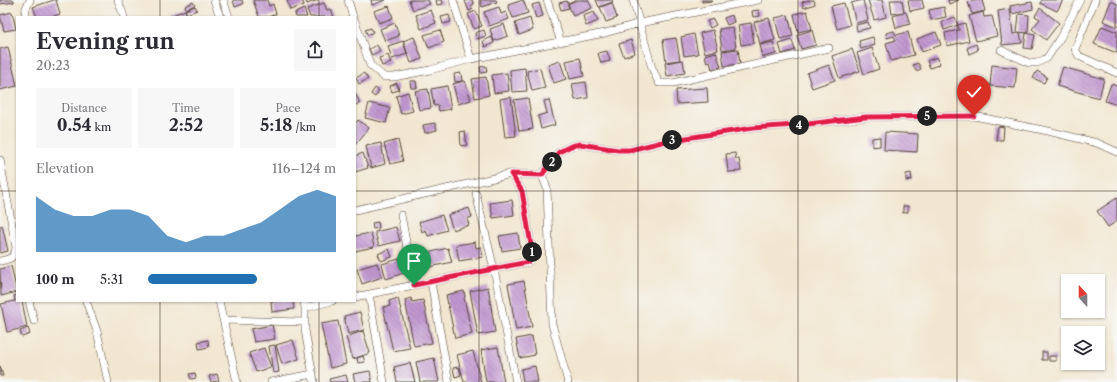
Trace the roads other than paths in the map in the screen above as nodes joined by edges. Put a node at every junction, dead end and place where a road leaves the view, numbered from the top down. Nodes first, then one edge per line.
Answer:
1 (30, 0) edge
2 (118, 0) edge
3 (348, 0) edge
4 (453, 0) edge
5 (547, 0) edge
6 (633, 0) edge
7 (758, 0) edge
8 (1080, 0) edge
9 (1095, 0) edge
10 (223, 1) edge
11 (215, 3) edge
12 (26, 16) edge
13 (124, 16) edge
14 (220, 16) edge
15 (228, 16) edge
16 (353, 16) edge
17 (640, 23) junction
18 (356, 25) edge
19 (560, 42) junction
20 (829, 48) dead end
21 (1001, 50) dead end
22 (471, 59) junction
23 (1117, 73) edge
24 (1117, 152) edge
25 (0, 160) edge
26 (511, 174) junction
27 (542, 175) junction
28 (476, 194) dead end
29 (356, 210) edge
30 (401, 215) dead end
31 (16, 255) edge
32 (0, 261) edge
33 (494, 269) junction
34 (431, 282) junction
35 (414, 285) junction
36 (369, 294) junction
37 (356, 297) edge
38 (29, 302) edge
39 (86, 302) edge
40 (219, 302) edge
41 (323, 302) edge
42 (304, 304) edge
43 (223, 320) junction
44 (34, 321) dead end
45 (305, 322) junction
46 (314, 378) edge
47 (108, 382) edge
48 (236, 382) edge
49 (271, 382) edge
50 (384, 382) edge
51 (449, 382) edge
52 (516, 382) edge
53 (568, 382) edge

1 - 12 street
2 - 13 street
3 - 16 street
4 - 22 street
5 - 19 street
6 - 17 street
7 - 17 street
8 - 21 street
9 - 23 street
10 - 11 street
10 - 15 street
11 - 14 street
17 - 19 street
17 - 20 street
18 - 22 street
19 - 22 street
24 - 27 street
25 - 31 street
26 - 27 street
26 - 29 street
26 - 33 street
27 - 53 street
28 - 33 street
30 - 35 street
31 - 32 street
33 - 34 street
33 - 52 street
34 - 35 street
34 - 51 street
35 - 36 street
36 - 37 street
36 - 50 street
38 - 44 street
39 - 47 street
40 - 43 street
41 - 42 street
42 - 45 street
43 - 45 street
43 - 48 street
45 - 46 street
46 - 49 street

